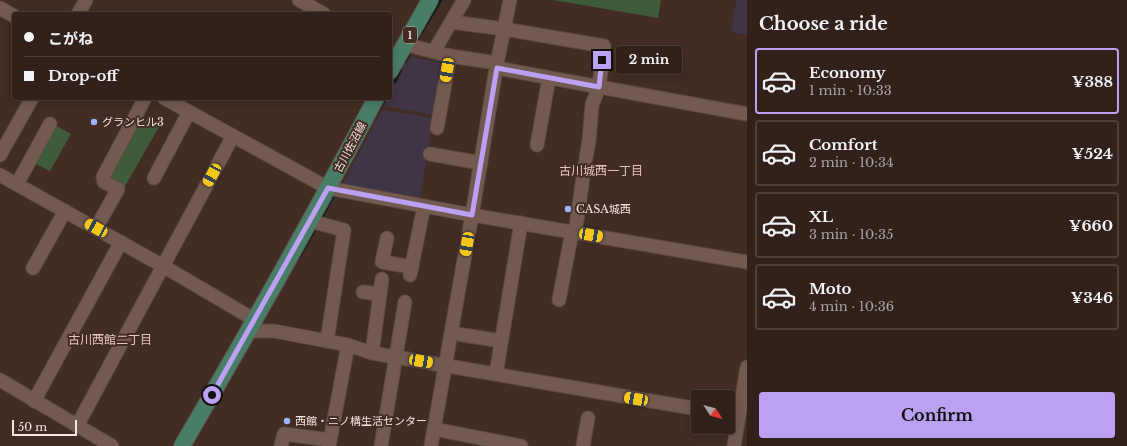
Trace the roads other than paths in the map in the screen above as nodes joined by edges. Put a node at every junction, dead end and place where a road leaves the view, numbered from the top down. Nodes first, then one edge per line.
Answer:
1 (86, 0) edge
2 (299, 0) edge
3 (430, 0) edge
4 (464, 0) edge
5 (510, 0) edge
6 (0, 8) edge
7 (79, 12) edge
8 (320, 12) edge
9 (12, 15) edge
10 (452, 22) junction
11 (504, 29) junction
12 (397, 50) edge
13 (434, 51) junction
14 (450, 56) junction
15 (392, 65) edge
16 (497, 66) junction
17 (549, 78) junction
18 (599, 87) junction
19 (31, 100) edge
20 (144, 100) edge
21 (168, 100) edge
22 (375, 100) edge
23 (190, 112) junction
24 (747, 114) edge
25 (50, 124) dead end
26 (437, 128) dead end
27 (233, 136) junction
28 (537, 145) dead end
29 (430, 154) dead end
30 (0, 155) edge
31 (481, 163) junction
32 (0, 175) edge
33 (154, 178) dead end
34 (17, 184) junction
35 (328, 188) junction
36 (424, 206) junction
37 (65, 211) junction
38 (472, 215) junction
39 (310, 220) junction
40 (521, 223) junction
41 (96, 228) junction
42 (574, 232) junction
43 (387, 238) dead end
44 (121, 242) junction
45 (747, 262) edge
46 (163, 266) junction
47 (33, 268) dead end
48 (382, 271) junction
49 (363, 292) dead end
50 (380, 294) junction
51 (559, 300) dead end
52 (405, 302) dead end
53 (252, 326) junction
54 (451, 333) junction
55 (327, 341) junction
56 (501, 341) junction
57 (348, 345) junction
58 (372, 353) junction
59 (396, 357) junction
60 (445, 366) junction
61 (747, 367) edge
62 (496, 374) junction
63 (0, 380) edge
64 (34, 401) junction
65 (691, 408) edge
66 (738, 416) edge
67 (588, 418) dead end
68 (77, 426) junction
69 (434, 430) junction
70 (330, 443) edge
71 (112, 446) edge
72 (182, 446) edge
73 (281, 446) edge
74 (381, 446) edge
75 (431, 446) edge
76 (521, 446) edge
77 (583, 446) edge
78 (734, 446) edge

1 - 7 street
2 - 8 street
3 - 12 main road, 1
4 - 10 street
5 - 11 street
6 - 9 street
10 - 11 street
10 - 13 street
11 - 16 street
11 - 18 street
12 - 13 street
12 - 15 main road, 1
13 - 14 street
14 - 16 street
14 - 26 street
16 - 17 street
16 - 31 street
17 - 18 street
17 - 28 street
18 - 24 street
18 - 42 street
19 - 30 street
20 - 41 street
21 - 23 street
22 - 35 main road, 古川佐沼線
23 - 27 street
23 - 33 street
25 - 34 street
27 - 35 street
27 - 46 street
29 - 31 street
31 - 38 street
32 - 34 street
34 - 37 street
35 - 36 street
35 - 39 main road, 古川佐沼線
36 - 38 street
36 - 48 street
37 - 41 street
37 - 47 street
38 - 40 street
38 - 54 street
39 - 53 main road, 古川佐沼線
39 - 55 street
40 - 42 street
40 - 56 street
41 - 44 street
42 - 45 street
42 - 51 street
43 - 48 street
44 - 46 street
44 - 64 street
46 - 53 street
46 - 68 street
48 - 50 street
49 - 50 street
50 - 58 street
52 - 59 street
53 - 55 street
53 - 72 main road, 古川佐沼線
54 - 56 street
54 - 60 street
55 - 57 street
56 - 62 street
57 - 58 street
57 - 70 street
58 - 59 street
59 - 60 street
59 - 74 street
60 - 62 street
60 - 69 street
61 - 66 street
62 - 65 street
63 - 64 street
64 - 68 street
66 - 78 street
67 - 77 street
68 - 71 street
69 - 75 street
69 - 76 street
70 - 73 street

